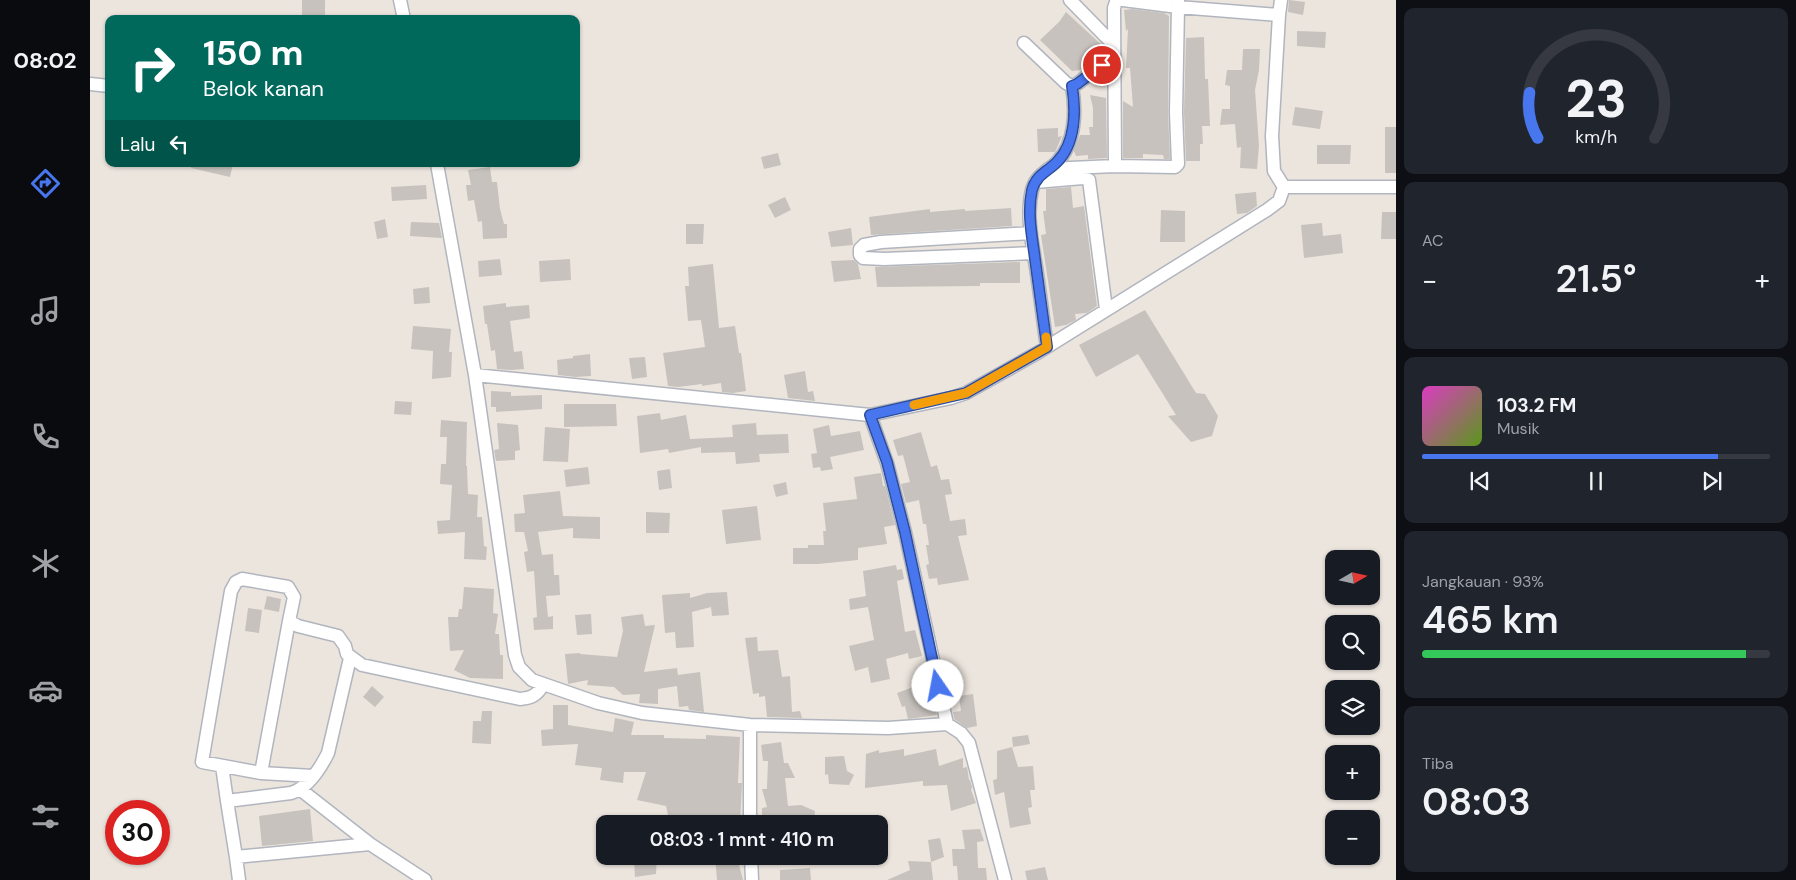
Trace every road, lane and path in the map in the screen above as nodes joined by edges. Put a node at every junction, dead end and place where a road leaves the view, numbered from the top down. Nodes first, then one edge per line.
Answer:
1 (400, 0) edge
2 (1070, 0) edge
3 (1121, 0) edge
4 (1281, 0) edge
5 (1178, 4) edge
6 (403, 15) edge
7 (1279, 15) junction
8 (1024, 43) dead end
9 (1114, 50) junction
10 (90, 84) edge
11 (105, 86) edge
12 (1072, 86) junction
13 (1115, 166) junction
14 (438, 167) edge
15 (1048, 168) junction
16 (1035, 182) junction
17 (1284, 187) junction
18 (1396, 187) edge
19 (1031, 233) junction
20 (1034, 253) junction
21 (1106, 309) junction
22 (1047, 347) junction
23 (475, 375) junction
24 (870, 415) junction
25 (290, 621) junction
26 (350, 658) junction
27 (543, 685) junction
28 (947, 724) junction
29 (750, 725) junction
30 (222, 766) junction
31 (261, 773) junction
32 (313, 776) junction
33 (300, 790) junction
34 (228, 800) junction
35 (750, 815) edge
36 (370, 844) junction
37 (236, 858) junction
38 (751, 865) edge
39 (408, 875) edge
40 (238, 880) edge
41 (425, 880) edge
42 (752, 880) edge
43 (1005, 880) edge

1 - 6 street
2 - 9 street
3 - 5 street
3 - 9 street
4 - 7 street
5 - 7 street
5 - 13 street
7 - 17 street
8 - 12 street
9 - 12 street
9 - 13 street
10 - 11 street
12 - 15 street
13 - 15 street
14 - 23 street
15 - 16 street
16 - 19 street
16 - 21 street
17 - 18 street
17 - 21 street
19 - 20 street
19 - 20 street
20 - 22 street
21 - 22 street
22 - 24 street
23 - 24 street
23 - 27 street
24 - 28 street
25 - 26 street
25 - 30 street
25 - 31 street
26 - 27 street
26 - 32 street
27 - 29 street
28 - 29 street
28 - 43 street
29 - 35 street
30 - 31 street
30 - 34 street
31 - 32 street
32 - 33 street
33 - 34 street
33 - 36 street
34 - 37 street
36 - 37 street
36 - 39 street
37 - 40 street
38 - 42 street
39 - 41 street

